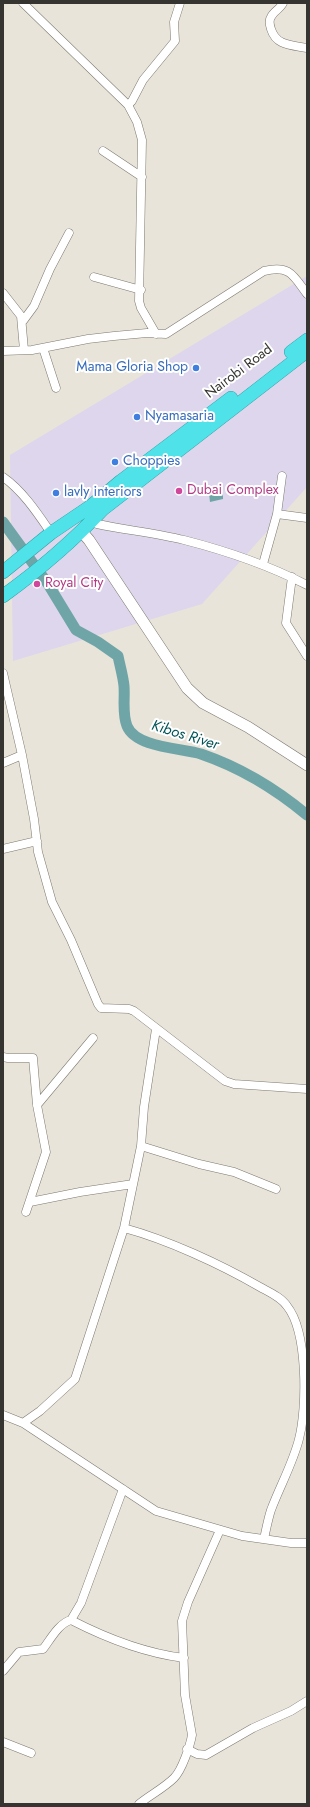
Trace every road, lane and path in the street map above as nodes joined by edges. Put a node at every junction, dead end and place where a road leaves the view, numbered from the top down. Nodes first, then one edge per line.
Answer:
1 (23, 3) edge
2 (180, 3) edge
3 (283, 3) edge
4 (307, 48) edge
5 (128, 105) junction
6 (103, 151) dead end
7 (142, 177) junction
8 (68, 233) dead end
9 (94, 278) dead end
10 (141, 290) junction
11 (3, 293) edge
12 (307, 294) edge
13 (23, 321) junction
14 (156, 334) junction
15 (307, 340) edge
16 (43, 348) junction
17 (24, 350) junction
18 (3, 351) edge
19 (307, 351) edge
20 (56, 388) dead end
21 (282, 476) dead end
22 (3, 477) edge
23 (277, 514) junction
24 (307, 518) edge
25 (97, 524) dead end
26 (82, 532) junction
27 (51, 533) junction
28 (263, 564) junction
29 (3, 572) edge
30 (292, 577) junction
31 (307, 585) edge
32 (3, 596) edge
33 (307, 656) edge
34 (3, 673) edge
35 (22, 755) junction
36 (3, 763) edge
37 (307, 765) edge
38 (37, 841) junction
39 (3, 849) edge
40 (156, 1029) junction
41 (93, 1038) dead end
42 (3, 1057) edge
43 (307, 1089) edge
44 (37, 1105) junction
45 (141, 1146) junction
46 (133, 1184) junction
47 (276, 1189) dead end
48 (30, 1202) junction
49 (26, 1212) dead end
50 (124, 1228) junction
51 (3, 1416) edge
52 (23, 1423) junction
53 (123, 1489) junction
54 (220, 1530) junction
55 (264, 1539) junction
56 (307, 1543) edge
57 (71, 1620) junction
58 (184, 1658) junction
59 (3, 1671) edge
60 (307, 1701) edge
61 (3, 1742) edge
62 (187, 1749) junction
63 (31, 1753) dead end
64 (139, 1804) edge

1 - 5 street
2 - 5 street
3 - 4 street
5 - 7 street
6 - 7 street
7 - 10 street
8 - 13 street
9 - 10 street
10 - 14 street
11 - 13 street
12 - 14 street
13 - 17 street
14 - 16 street
15 - 27 highway, Nairobi Road
16 - 17 street
16 - 20 street
17 - 18 street
19 - 26 highway, Nairobi Road
21 - 23 street
22 - 27 street
23 - 24 street
23 - 28 street
25 - 28 street
26 - 32 highway, Nairobi Road
26 - 37 main road
27 - 29 highway, Nairobi Road
28 - 30 street
30 - 31 street
30 - 33 street
34 - 35 street
35 - 36 street
35 - 38 street
38 - 39 street
38 - 40 street
40 - 43 street
40 - 45 street
41 - 44 street
42 - 44 street
44 - 48 street
45 - 46 street
45 - 47 street
46 - 48 street
46 - 50 street
48 - 49 street
50 - 52 street
50 - 55 street
51 - 52 street
52 - 53 street
53 - 54 street
53 - 57 street
54 - 55 street
54 - 58 street
55 - 56 street
57 - 58 street
57 - 59 street
58 - 62 street
60 - 62 street
61 - 63 street
62 - 64 street

